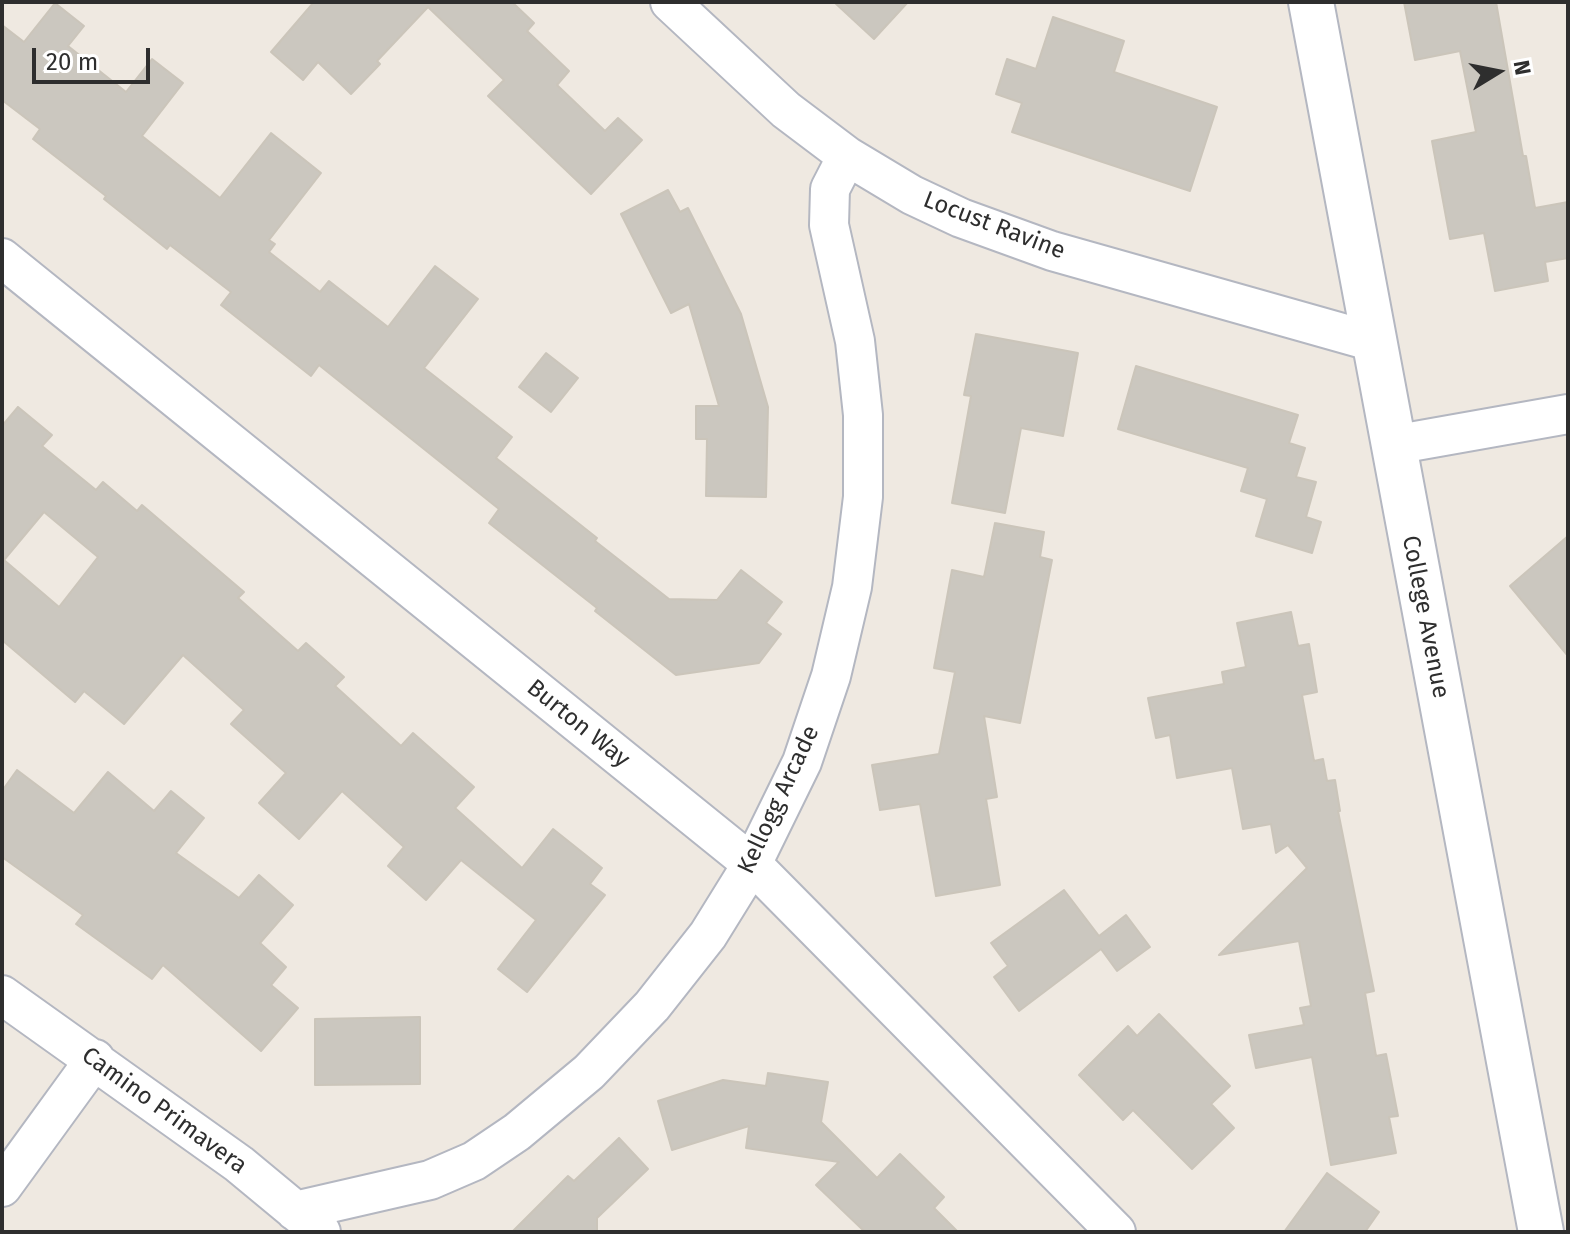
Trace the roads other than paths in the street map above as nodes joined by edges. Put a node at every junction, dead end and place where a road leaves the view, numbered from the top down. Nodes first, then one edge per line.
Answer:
1 (670, 2) edge
2 (1311, 2) edge
3 (847, 156) junction
4 (2, 258) edge
5 (1374, 342) junction
6 (1568, 414) edge
7 (1393, 445) junction
8 (752, 864) junction
9 (2, 995) edge
10 (95, 1059) junction
11 (2, 1187) edge
12 (308, 1221) edge
13 (1116, 1232) edge
14 (1541, 1232) edge

1 - 3 street, Locust Ravine
2 - 5 street, College Avenue
3 - 5 street, Locust Ravine
3 - 8 street, Kellogg Arcade
4 - 8 street, Burton Way
5 - 7 street, College Avenue
6 - 7 street
7 - 14 street, College Avenue
8 - 12 street, Kellogg Arcade
8 - 13 street, Burton Way
9 - 10 street, Camino Primavera
10 - 11 street
10 - 12 street, Camino Primavera

